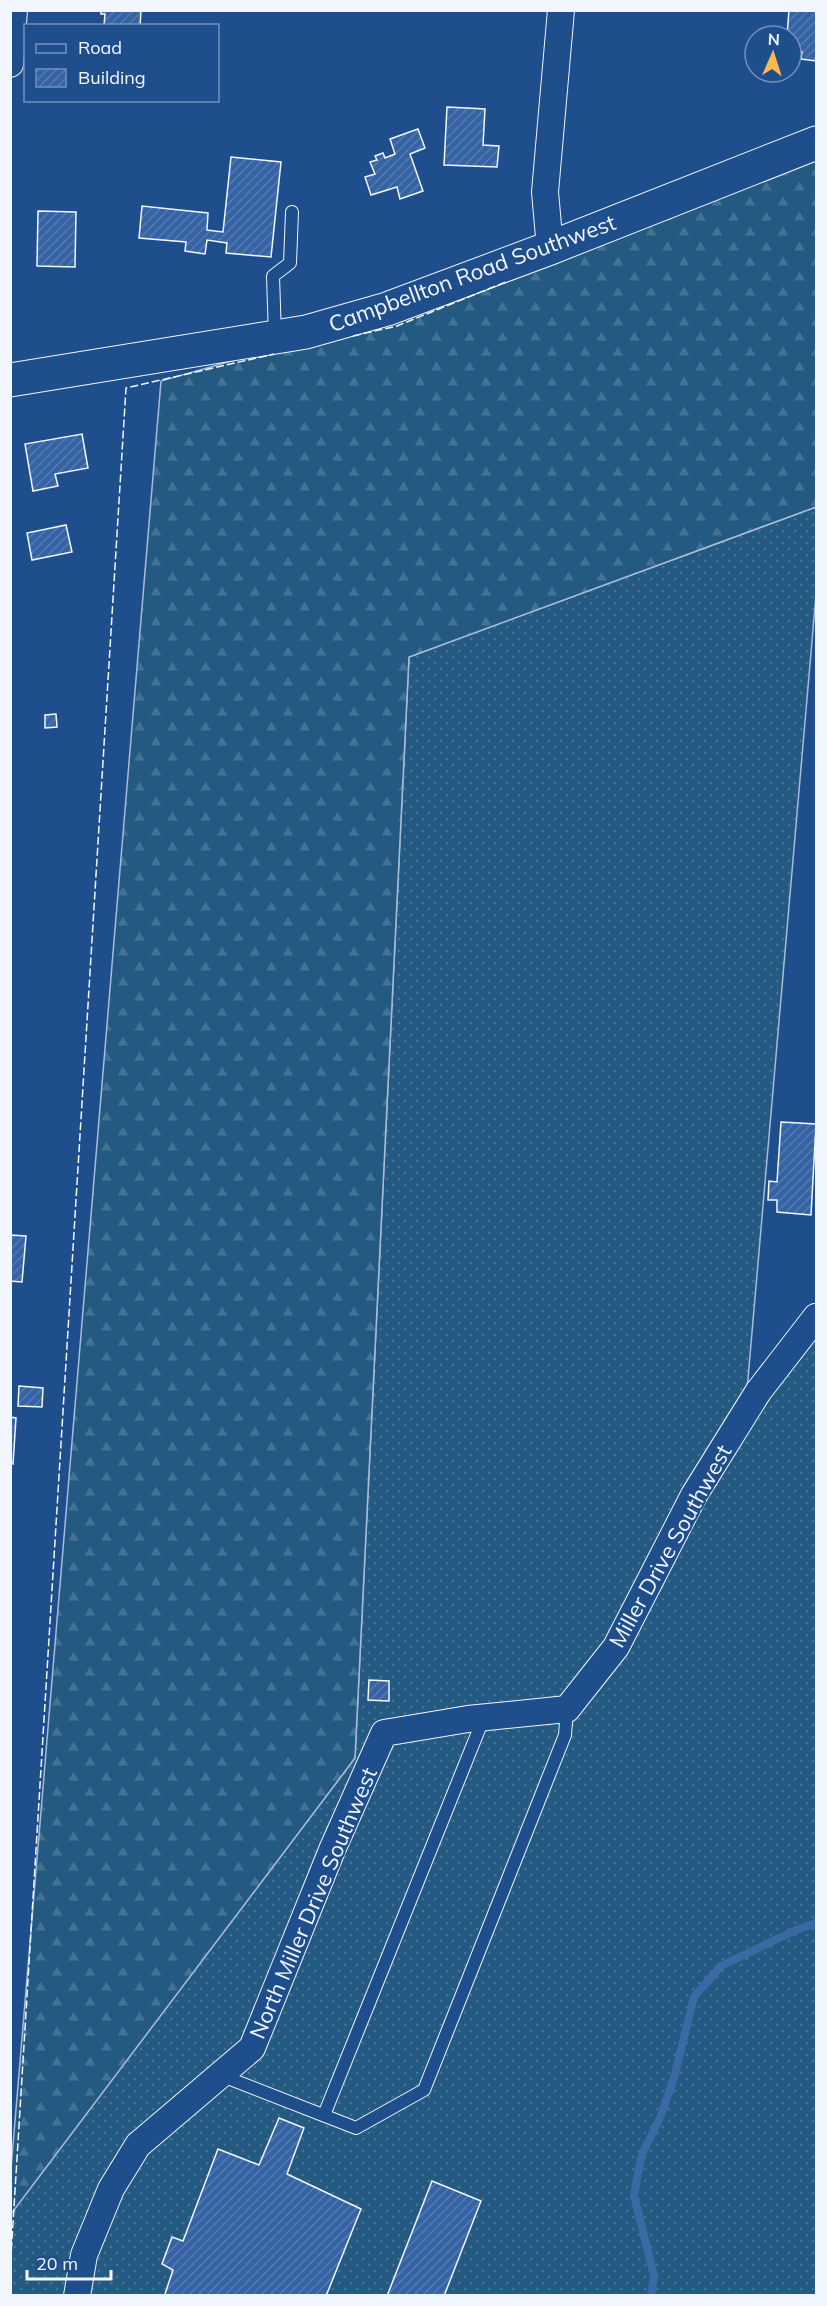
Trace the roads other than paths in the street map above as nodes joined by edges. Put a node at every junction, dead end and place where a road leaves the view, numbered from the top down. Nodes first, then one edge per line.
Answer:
1 (14, 10) edge
2 (561, 10) edge
3 (10, 64) edge
4 (816, 143) edge
5 (292, 212) dead end
6 (550, 248) junction
7 (275, 337) junction
8 (10, 380) edge
9 (816, 1317) edge
10 (567, 1709) junction
11 (484, 1718) junction
12 (220, 2075) junction
13 (324, 2115) junction
14 (77, 2295) edge

1 - 3 street
2 - 6 street
4 - 6 main road, Campbellton Road Southwest
5 - 7 lane
6 - 7 main road, Campbellton Road Southwest
7 - 8 main road, Campbellton Road Southwest
9 - 10 street, Miller Drive Southwest
10 - 11 street, North Miller Drive Southwest
10 - 13 lane
11 - 12 street, North Miller Drive Southwest
11 - 13 lane
12 - 13 lane
12 - 14 street, North Miller Drive Southwest

